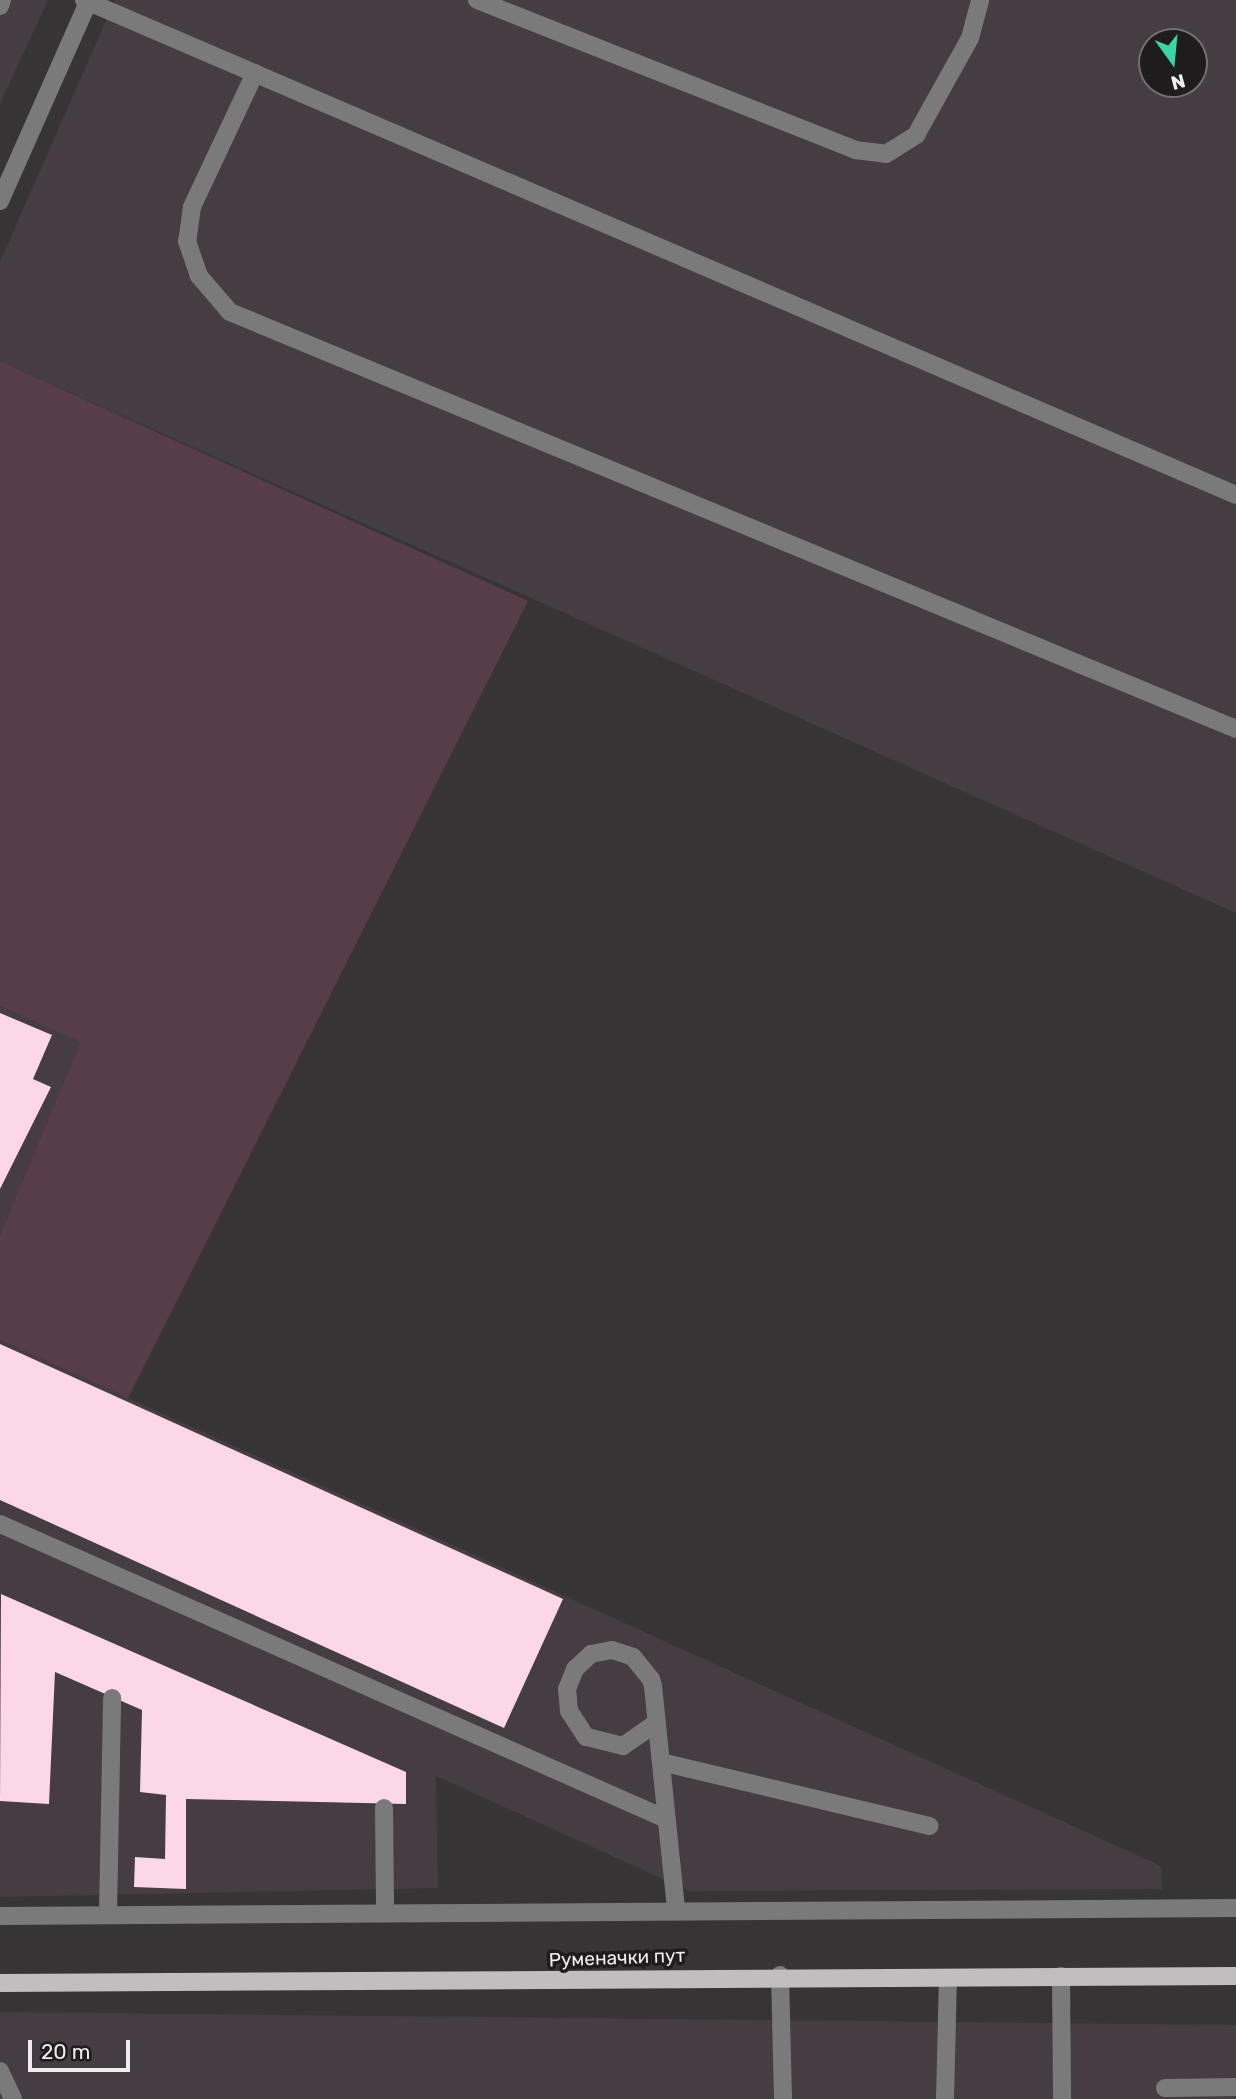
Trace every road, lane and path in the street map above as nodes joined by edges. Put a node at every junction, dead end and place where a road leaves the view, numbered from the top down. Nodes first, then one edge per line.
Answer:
1 (2, 0) edge
2 (477, 0) edge
3 (980, 0) edge
4 (87, 1) edge
5 (0, 6) edge
6 (255, 73) junction
7 (0, 201) edge
8 (1236, 495) edge
9 (1236, 729) edge
10 (0, 1524) edge
11 (112, 1698) dead end
12 (656, 1723) junction
13 (660, 1762) junction
14 (384, 1808) dead end
15 (666, 1819) junction
16 (929, 1826) dead end
17 (1236, 1908) edge
18 (676, 1909) junction
19 (385, 1911) junction
20 (108, 1913) junction
21 (0, 1916) edge
22 (780, 1975) junction
23 (1061, 1976) junction
24 (1236, 1976) edge
25 (948, 1978) junction
26 (0, 1983) edge
27 (0, 2071) edge
28 (1236, 2087) edge
29 (1165, 2088) dead end
30 (13, 2099) edge
31 (783, 2099) edge
32 (945, 2099) edge
33 (1062, 2099) edge

1 - 5 lane
2 - 3 lane
4 - 6 lane
4 - 7 lane
6 - 8 lane
6 - 9 lane
10 - 15 lane
11 - 20 lane
12 - 12 lane
12 - 13 lane
13 - 15 lane
13 - 16 lane
14 - 19 lane
15 - 18 lane
17 - 18 lane
18 - 19 lane
19 - 20 lane
20 - 21 lane
22 - 25 main road, Руменачки пут
22 - 26 main road, Руменачки пут
22 - 31 lane
23 - 24 main road, Руменачки пут
23 - 25 main road, Руменачки пут
23 - 33 lane
25 - 32 lane
27 - 30 lane
28 - 29 lane

